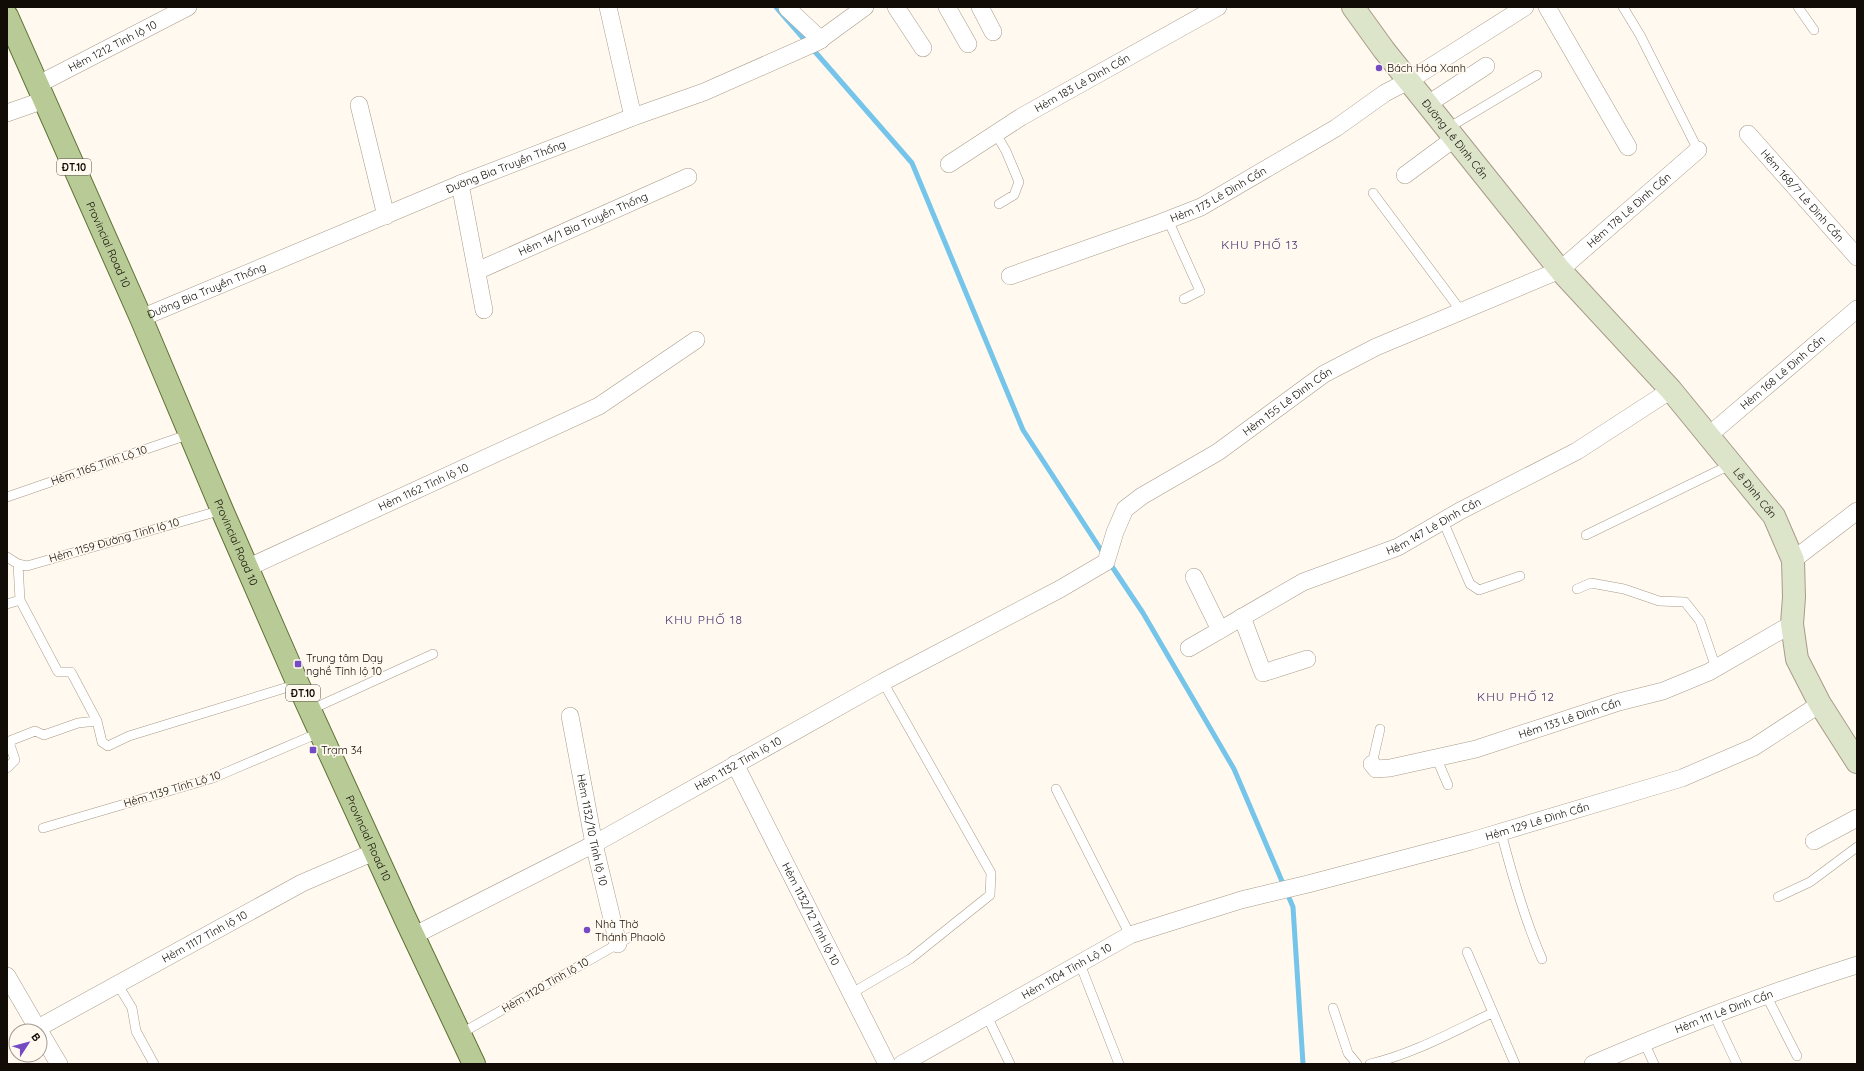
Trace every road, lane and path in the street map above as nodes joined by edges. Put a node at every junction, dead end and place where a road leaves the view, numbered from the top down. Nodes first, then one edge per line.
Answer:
1 (188, 7) edge
2 (608, 7) edge
3 (865, 7) edge
4 (896, 7) edge
5 (947, 7) edge
6 (980, 7) edge
7 (1218, 7) edge
8 (1353, 7) edge
9 (1525, 7) edge
10 (1547, 7) edge
11 (1623, 7) edge
12 (1798, 7) edge
13 (787, 8) dead end
14 (7, 16) edge
15 (1814, 30) dead end
16 (994, 32) dead end
17 (819, 41) junction
18 (968, 44) dead end
19 (923, 48) dead end
20 (1486, 66) dead end
21 (1537, 75) dead end
22 (1410, 80) junction
23 (40, 92) junction
24 (1428, 104) junction
25 (359, 105) dead end
26 (7, 113) edge
27 (633, 117) junction
28 (1452, 133) junction
29 (996, 134) junction
30 (1748, 134) dead end
31 (1628, 147) dead end
32 (1698, 150) joint
33 (949, 164) dead end
34 (1404, 175) dead end
35 (688, 177) dead end
36 (460, 184) junction
37 (1373, 193) dead end
38 (999, 204) dead end
39 (386, 216) junction
40 (1168, 220) junction
41 (1857, 257) edge
42 (1560, 270) junction
43 (477, 271) junction
44 (1010, 276) dead end
45 (1184, 299) dead end
46 (1857, 309) edge
47 (484, 310) dead end
48 (1461, 312) junction
49 (141, 318) junction
50 (696, 340) dead end
51 (1671, 390) junction
52 (190, 434) junction
53 (1708, 436) junction
54 (1732, 464) junction
55 (7, 497) edge
56 (222, 510) junction
57 (1857, 511) edge
58 (1443, 521) junction
59 (1586, 535) dead end
60 (7, 557) edge
61 (1793, 560) junction
62 (18, 564) junction
63 (247, 568) junction
64 (1520, 576) dead end
65 (1194, 577) dead end
66 (1577, 588) dead end
67 (1060, 589) joint
68 (20, 600) junction
69 (7, 604) edge
70 (1242, 617) junction
71 (1792, 624) junction
72 (1220, 630) junction
73 (1189, 648) dead end
74 (433, 654) dead end
75 (1306, 659) dead end
76 (1716, 668) junction
77 (883, 682) junction
78 (298, 684) junction
79 (1820, 704) junction
80 (310, 710) junction
81 (570, 716) dead end
82 (97, 722) junction
83 (1380, 730) dead end
84 (320, 732) junction
85 (8, 742) edge
86 (1436, 757) junction
87 (1857, 762) edge
88 (735, 764) junction
89 (1372, 764) joint
90 (7, 768) edge
91 (1448, 786) dead end
92 (1056, 789) dead end
93 (1857, 818) edge
94 (43, 828) dead end
95 (1501, 832) junction
96 (1814, 841) dead end
97 (594, 844) junction
98 (1857, 847) edge
99 (374, 852) junction
100 (1778, 897) dead end
101 (1240, 900) joint
102 (1130, 935) junction
103 (413, 936) junction
104 (624, 940) joint
105 (1467, 952) dead end
106 (1542, 959) dead end
107 (1080, 964) junction
108 (1857, 965) edge
109 (7, 976) edge
110 (118, 985) junction
111 (852, 993) junction
112 (1766, 995) junction
113 (1333, 1008) dead end
114 (1492, 1013) junction
115 (1714, 1015) junction
116 (987, 1016) junction
117 (35, 1023) edge
118 (48, 1025) edge
119 (460, 1034) junction
120 (1644, 1042) junction
121 (48, 1045) edge
122 (1798, 1056) dead end
123 (59, 1064) edge
124 (154, 1064) edge
125 (474, 1064) edge
126 (887, 1064) edge
127 (902, 1064) edge
128 (1010, 1064) edge
129 (1119, 1064) edge
130 (1357, 1064) edge
131 (1370, 1064) edge
132 (1515, 1064) edge
133 (1593, 1064) edge
134 (1654, 1064) edge
135 (1737, 1064) edge

1 - 23 street, Hẻm 1212 Tỉnh lộ 10
2 - 27 street
3 - 17 street, Đường Bia Truyền Thống
4 - 19 street
5 - 18 street
6 - 16 street
7 - 29 street, Hẻm 183 Lê Đình Cẩn
8 - 22 street, Đường Lê Đình Cẩn
9 - 22 street, Hẻm 173 Lê Đình Cẩn
10 - 31 street
11 - 32 lane
12 - 15 lane
13 - 17 street
14 - 23 main road, Provincial Road 10 / ĐT.10
17 - 27 street, Đường Bia Truyền Thống
20 - 24 street
21 - 28 lane
22 - 24 street, Đường Lê Đình Cẩn
22 - 40 street, Hẻm 173 Lê Đình Cẩn
23 - 26 street, Hẻm 1212 Tỉnh lộ 10
23 - 49 main road, Provincial Road 10 / ĐT.10
24 - 28 street, Đường Lê Đình Cẩn
25 - 39 street
27 - 36 street, Đường Bia Truyền Thống
28 - 34 street
28 - 42 street, Đường Lê Đình Cẩn
29 - 33 street, Hẻm 183 Lê Đình Cẩn
29 - 38 lane
30 - 41 street, Hẻm 168/7 Lê Đình Cẩn
32 - 42 street, Hẻm 178 Lê Đình Cẩn
35 - 43 street, Hẻm 14/1 Bia Truyền Thống
36 - 39 street, Đường Bia Truyền Thống
36 - 43 street
37 - 48 lane
39 - 49 street, Đường Bia Truyền Thống
40 - 44 street, Hẻm 173 Lê Đình Cẩn
40 - 45 lane
42 - 48 street, Hẻm 155 Lê Đình Cẩn
42 - 51 street, Lê Đình Cẩn
43 - 47 street
46 - 53 street, Hẻm 168 Lê Đình Cẩn
48 - 67 street, Hẻm 155 Lê Đình Cẩn
49 - 52 main road, Provincial Road 10 / ĐT.10
50 - 63 street, Hẻm 1162 Tỉnh lộ 10
51 - 53 street, Lê Đình Cẩn
51 - 58 street, Hẻm 147 Lê Đình Cẩn
52 - 55 lane, Hẻm 1165 Tỉnh Lộ 10
52 - 56 main road, Provincial Road 10 / ĐT.10
53 - 54 street, Lê Đình Cẩn
54 - 59 lane
54 - 61 street, Lê Đình Cẩn
56 - 62 lane, Hẻm 1159 Đường Tỉnh lộ 10
56 - 63 main road, Provincial Road 10 / ĐT.10
57 - 61 street
58 - 64 lane
58 - 70 street, Hẻm 147 Lê Đình Cẩn
60 - 62 lane
61 - 71 street, Lê Đình Cẩn
62 - 68 lane
63 - 78 main road, Provincial Road 10 / ĐT.10
65 - 72 street
66 - 76 lane
67 - 77 street, Hẻm 1132 Tỉnh lộ 10
68 - 69 lane
68 - 82 lane
70 - 72 street, Hẻm 147 Lê Đình Cẩn
70 - 75 street
71 - 76 street, Hẻm 133 Lê Đình Cẩn
71 - 79 street, Lê Đình Cẩn
72 - 73 street, Hẻm 147 Lê Đình Cẩn
74 - 80 lane
76 - 86 street, Hẻm 133 Lê Đình Cẩn
77 - 88 street, Hẻm 1132 Tỉnh lộ 10
77 - 111 lane
78 - 80 main road, Provincial Road 10 / ĐT.10
78 - 82 lane
79 - 87 street, Lê Đình Cẩn
79 - 95 street, Hẻm 129 Lê Đình Cẩn
80 - 84 main road, Provincial Road 10 / ĐT.10
81 - 97 street, Hẻm 1132/10 Tỉnh lộ 10
82 - 85 lane
83 - 89 lane, Hẻm 133 Lê Đình Cẩn
84 - 94 lane, Hẻm 1139 Tỉnh Lộ 10
84 - 99 main road, Provincial Road 10 / ĐT.10
85 - 90 lane
86 - 89 street, Hẻm 133 Lê Đình Cẩn
86 - 91 lane
88 - 97 street, Hẻm 1132 Tỉnh lộ 10
88 - 111 street, Hẻm 1132/12 Tỉnh lộ 10
92 - 102 lane
93 - 96 street
95 - 101 street, Hẻm 129 Lê Đình Cẩn
95 - 106 lane
97 - 103 street, Hẻm 1132 Tỉnh lộ 10
97 - 104 street, Hẻm 1132/10 Tỉnh lộ 10
98 - 100 lane
99 - 103 main road, Provincial Road 10 / ĐT.10
99 - 110 street, Hẻm 1117 Tỉnh lộ 10
101 - 102 street, Hẻm 1104 Tỉnh Lộ 10
102 - 107 street, Hẻm 1104 Tỉnh Lộ 10
103 - 119 main road, Provincial Road 10 / ĐT.10
104 - 119 lane, Hẻm 1120 Tỉnh lộ 10
105 - 114 lane
107 - 116 street, Hẻm 1104 Tỉnh Lộ 10
107 - 129 lane
108 - 112 street, Hẻm 111 Lê Đình Cẩn
109 - 117 street
110 - 118 street, Hẻm 1117 Tỉnh lộ 10
110 - 124 lane
111 - 126 street, Hẻm 1132/12 Tỉnh lộ 10
112 - 115 street, Hẻm 111 Lê Đình Cẩn
112 - 122 lane
113 - 130 lane
114 - 131 lane
114 - 132 lane
115 - 120 street, Hẻm 111 Lê Đình Cẩn
115 - 135 lane
116 - 127 street, Hẻm 1104 Tỉnh Lộ 10
116 - 128 lane
119 - 125 main road, Provincial Road 10 / ĐT.10
120 - 133 street, Hẻm 111 Lê Đình Cẩn
120 - 134 lane
121 - 123 street

